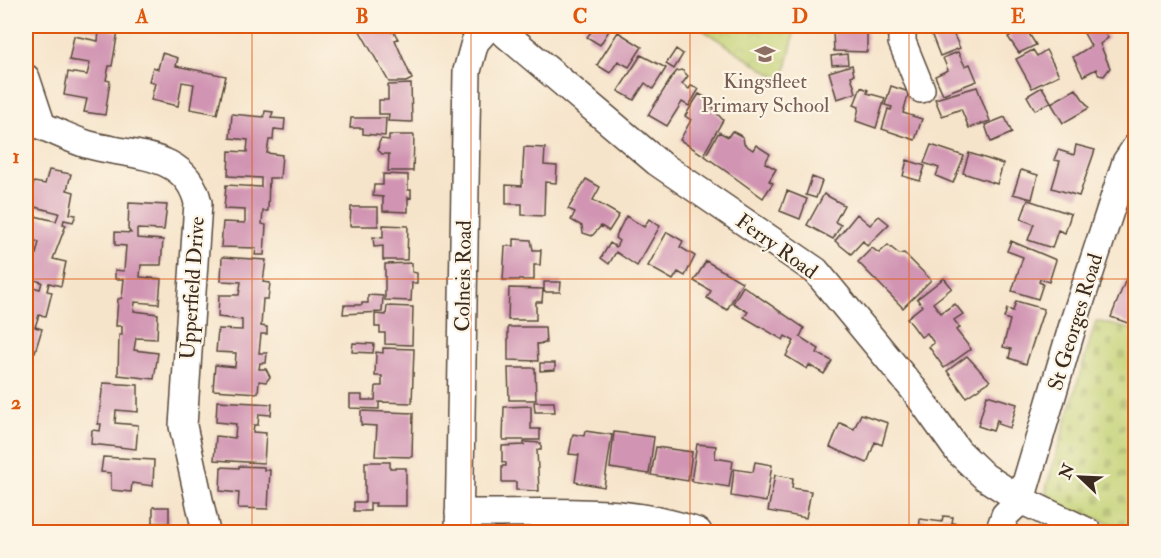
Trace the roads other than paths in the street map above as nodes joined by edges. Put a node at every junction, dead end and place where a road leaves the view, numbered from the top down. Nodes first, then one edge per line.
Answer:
1 (489, 26) edge
2 (496, 26) edge
3 (902, 26) edge
4 (26, 78) edge
5 (921, 89) dead end
6 (34, 130) edge
7 (1136, 147) edge
8 (1021, 500) junction
9 (459, 523) edge
10 (206, 532) edge
11 (698, 532) edge
12 (999, 532) edge
13 (1088, 532) edge

1 - 9 street, Colneis Road
2 - 8 street, Ferry Road
3 - 5 street
4 - 6 street, Upperfield Drive
6 - 10 street, Upperfield Drive
7 - 8 street, St Georges Road
8 - 12 street
8 - 13 street, Ferry Road
9 - 11 street

